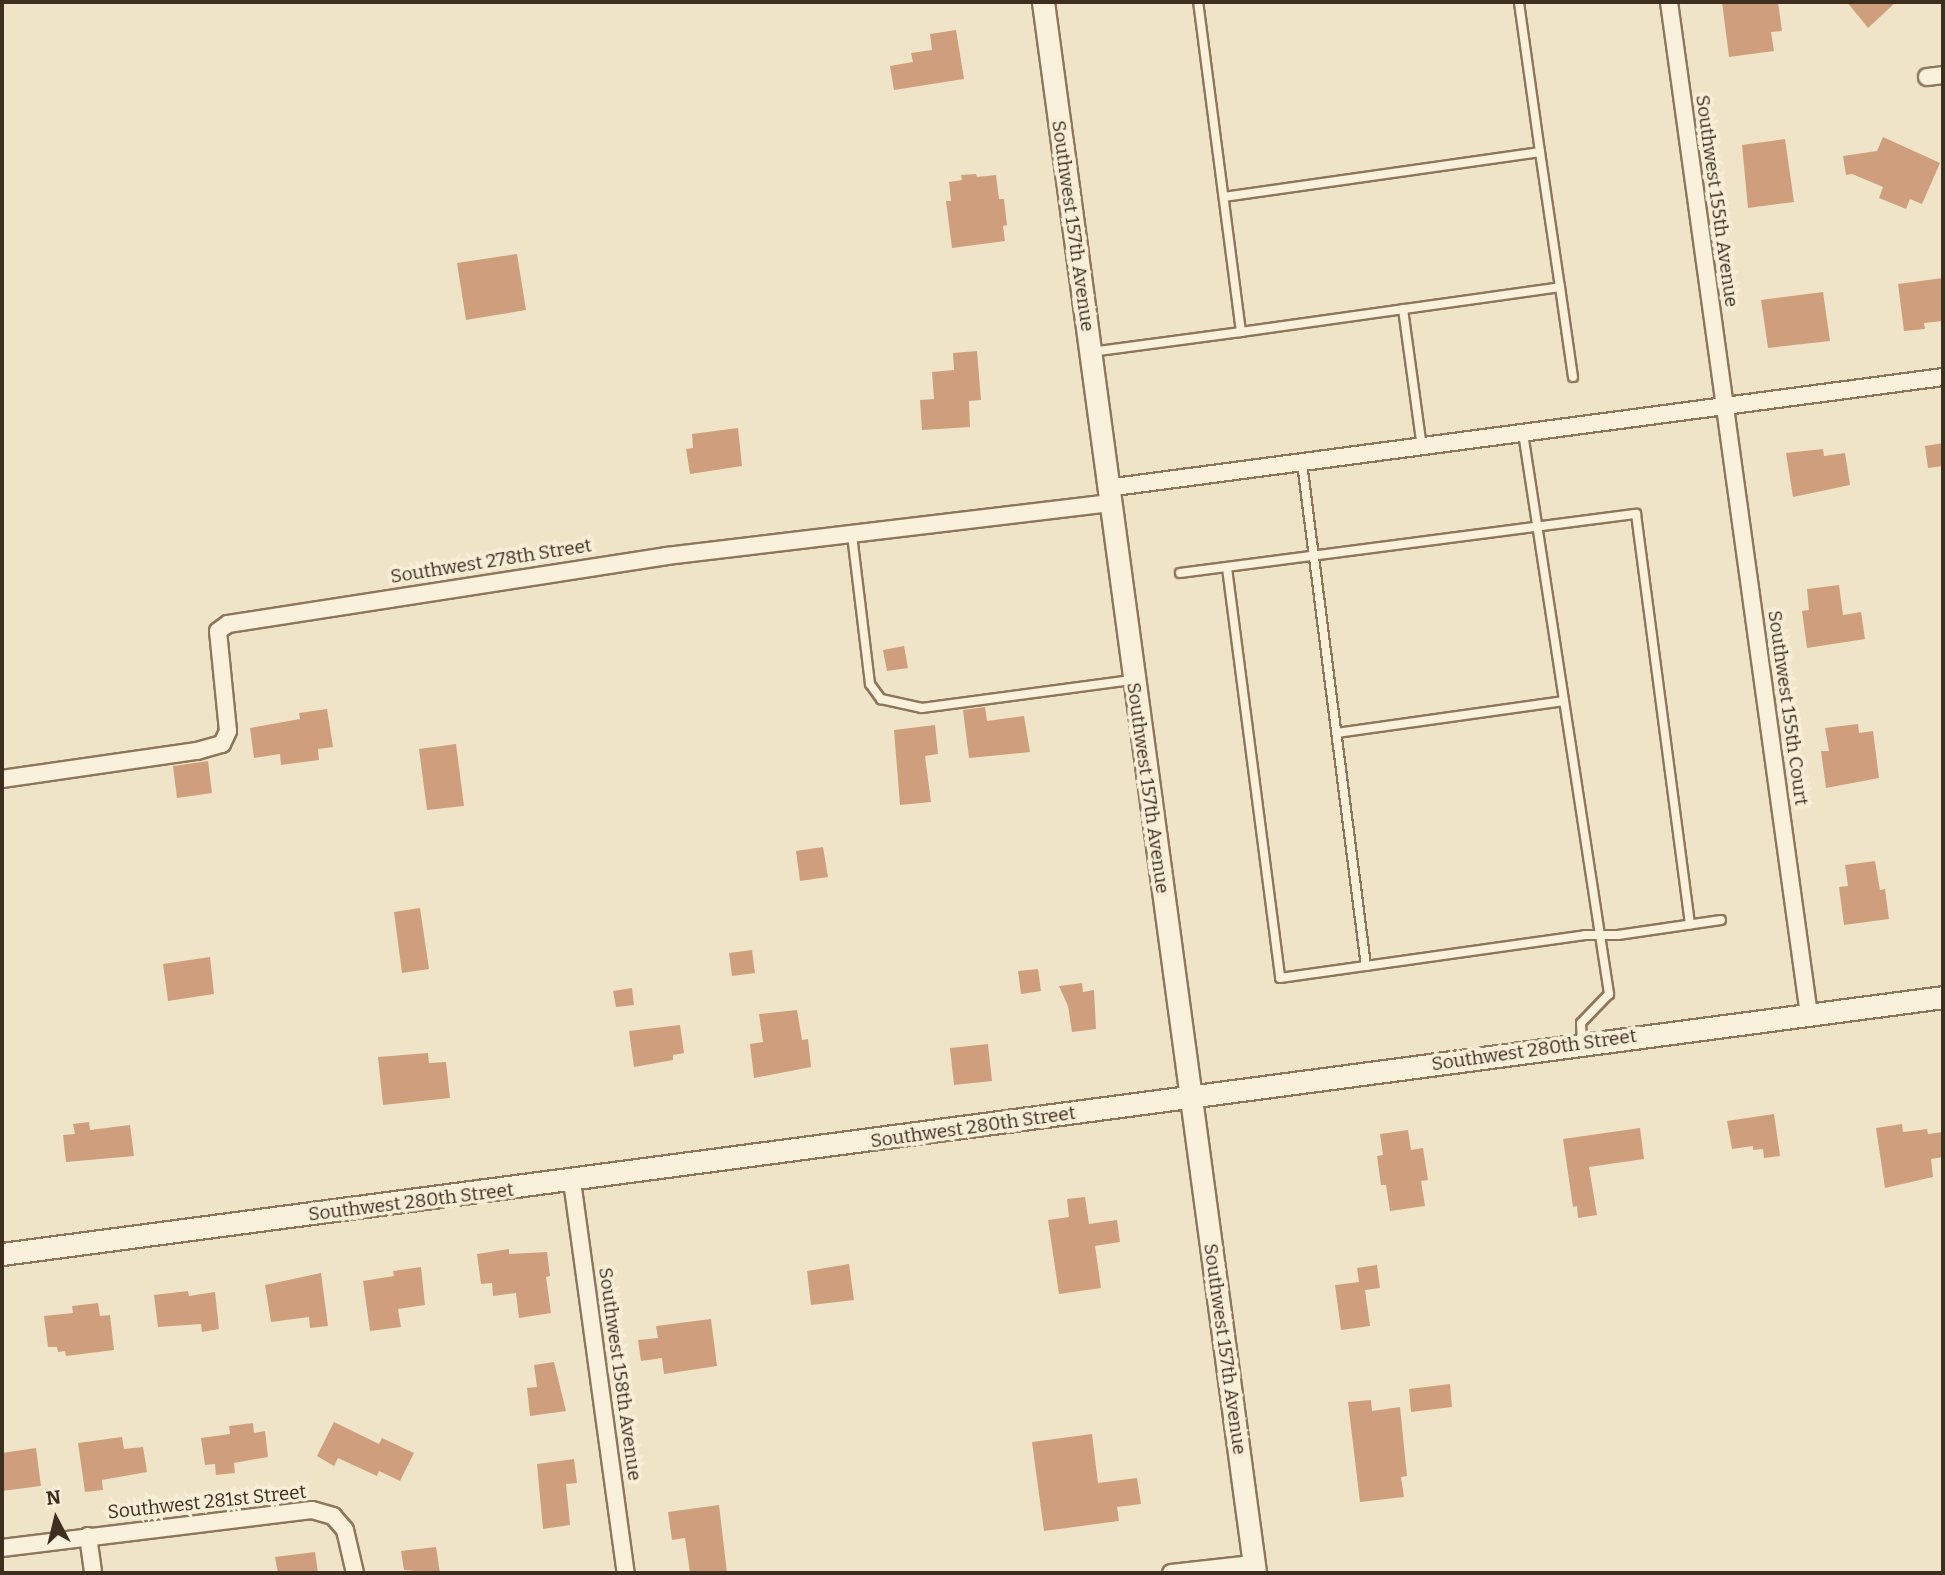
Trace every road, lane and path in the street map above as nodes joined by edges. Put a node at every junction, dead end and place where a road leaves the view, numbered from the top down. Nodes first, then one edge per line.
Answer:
1 (1043, 2) edge
2 (1197, 2) edge
3 (1207, 2) edge
4 (1519, 2) edge
5 (1669, 2) edge
6 (1540, 152) junction
7 (1224, 197) junction
8 (1560, 287) junction
9 (1403, 309) junction
10 (1241, 332) junction
11 (1089, 353) junction
12 (1573, 377) dead end
13 (1943, 377) edge
14 (1725, 406) junction
15 (1523, 433) junction
16 (1422, 447) junction
17 (1303, 463) junction
18 (1108, 496) junction
19 (1535, 527) junction
20 (852, 535) junction
21 (1315, 557) junction
22 (1227, 568) junction
23 (1180, 573) dead end
24 (1133, 680) junction
25 (1564, 701) junction
26 (1337, 733) junction
27 (2, 779) edge
28 (1721, 920) dead end
29 (1690, 925) junction
30 (1600, 935) junction
31 (1366, 966) junction
32 (1943, 997) edge
33 (1809, 1015) junction
34 (1583, 1044) junction
35 (1191, 1097) junction
36 (572, 1181) junction
37 (2, 1254) edge
38 (88, 1536) junction
39 (2, 1548) edge
40 (1254, 1568) edge
41 (93, 1573) edge
42 (355, 1573) edge
43 (626, 1573) edge
44 (1171, 1573) edge

1 - 11 street, Southwest 157th Avenue
2 - 3 lane
2 - 7 lane
4 - 6 lane
5 - 14 street, Southwest 155th Avenue
6 - 7 lane
6 - 8 lane
7 - 10 lane
8 - 9 lane
8 - 12 lane
9 - 10 lane
9 - 16 lane
10 - 11 lane
11 - 18 street, Southwest 157th Avenue
13 - 14 street
14 - 15 street, Southwest 278th Street
14 - 33 street, Southwest 155th Court
15 - 16 street, Southwest 278th Street
15 - 19 lane
16 - 17 street, Southwest 278th Street
17 - 18 street, Southwest 278th Street
17 - 21 lane
18 - 20 street, Southwest 278th Street
18 - 24 street, Southwest 157th Avenue
19 - 21 lane
19 - 25 lane
19 - 29 lane
20 - 24 lane
20 - 27 street, Southwest 278th Street
21 - 22 lane
21 - 26 lane
22 - 23 lane
22 - 31 lane
24 - 35 street, Southwest 157th Avenue
25 - 26 lane
25 - 30 lane
26 - 31 lane
28 - 29 lane
29 - 30 lane
30 - 31 lane
30 - 34 lane
32 - 33 street, Southwest 280th Street
33 - 34 street, Southwest 280th Street
34 - 35 street, Southwest 280th Street
35 - 36 street, Southwest 280th Street
35 - 40 street, Southwest 157th Avenue
36 - 37 street, Southwest 280th Street
36 - 43 street, Southwest 158th Avenue
38 - 39 street, Southwest 281st Street
38 - 41 street
38 - 42 street, Southwest 281st Street
40 - 44 street

